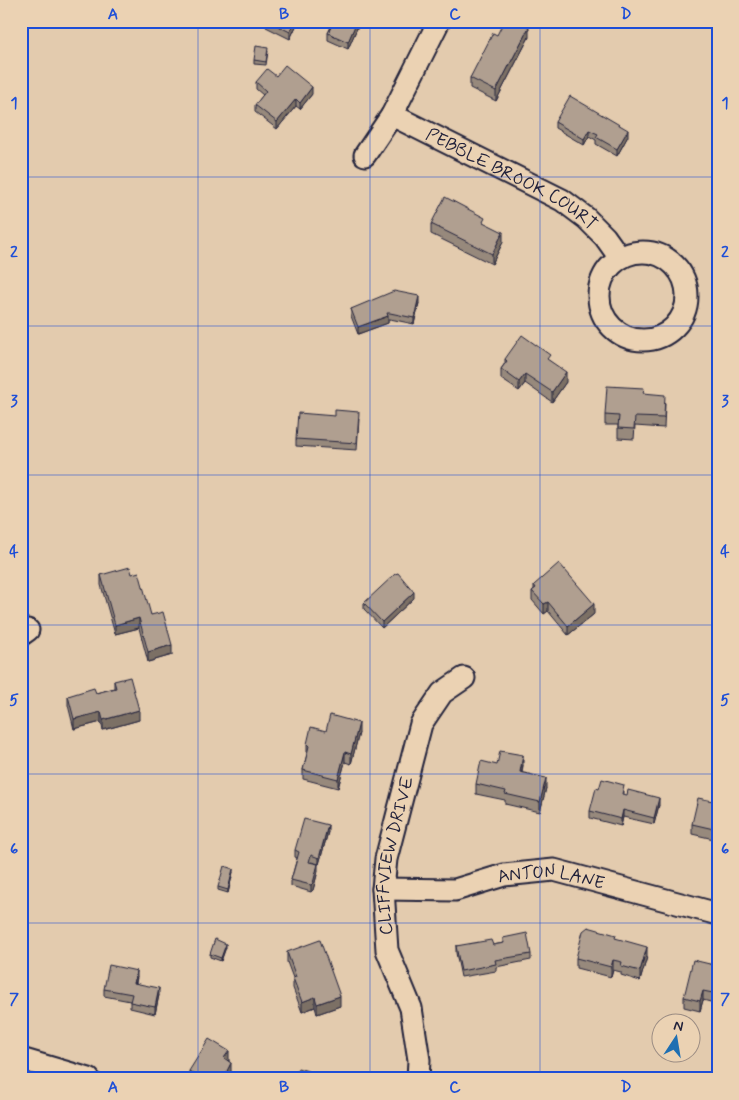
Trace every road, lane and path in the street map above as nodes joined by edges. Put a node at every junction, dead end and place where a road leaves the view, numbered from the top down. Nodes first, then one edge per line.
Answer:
1 (438, 21) edge
2 (392, 115) junction
3 (365, 155) dead end
4 (620, 258) junction
5 (464, 678) dead end
6 (383, 889) junction
7 (718, 914) edge
8 (21, 1059) edge
9 (89, 1079) edge
10 (418, 1079) edge

1 - 2 street
2 - 3 street
2 - 4 street, PEBBLE BROOK COURT
4 - 4 street
5 - 6 street, CLIFFVIEW DRIVE
6 - 7 street, ANTON LANE
6 - 10 street, CLIFFVIEW DRIVE
8 - 9 street

